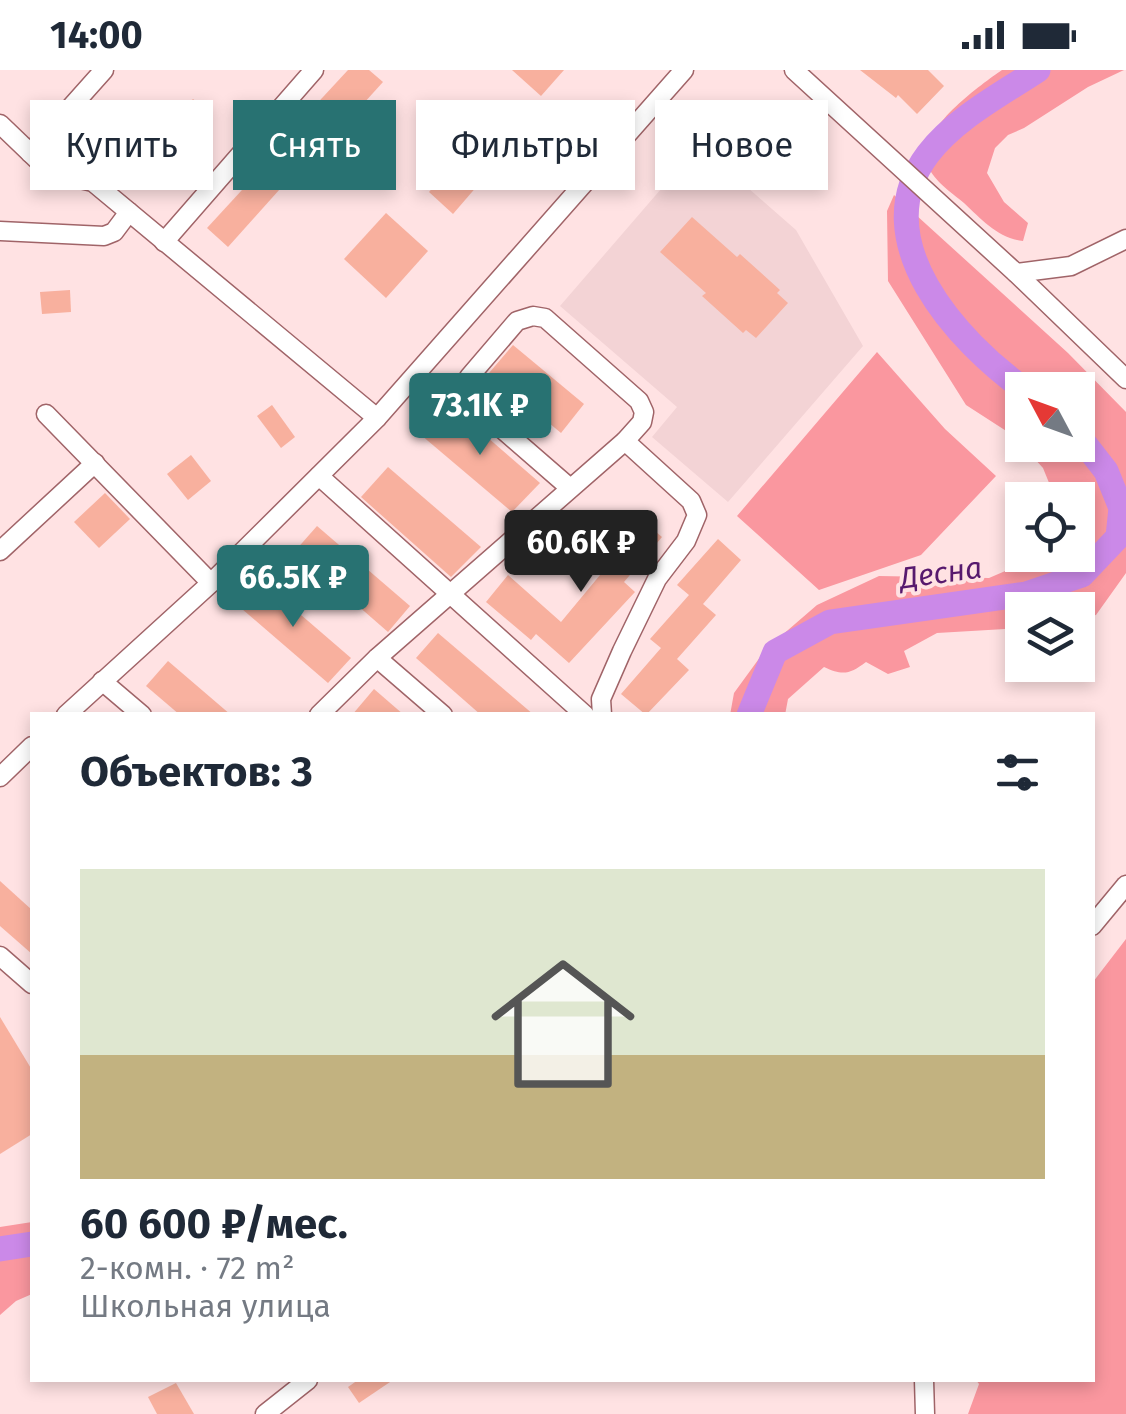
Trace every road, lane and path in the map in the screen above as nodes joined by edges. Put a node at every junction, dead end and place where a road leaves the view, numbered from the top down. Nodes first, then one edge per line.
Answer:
1 (104, 70) edge
2 (314, 70) edge
3 (684, 70) edge
4 (794, 70) edge
5 (77, 100) edge
6 (0, 124) edge
7 (30, 153) edge
8 (102, 190) edge
9 (128, 212) junction
10 (0, 231) edge
11 (1126, 239) edge
12 (164, 242) junction
13 (1016, 273) junction
14 (1126, 380) edge
15 (46, 414) dead end
16 (377, 418) junction
17 (624, 442) junction
18 (94, 463) junction
19 (319, 476) junction
20 (570, 488) junction
21 (0, 551) edge
22 (211, 583) junction
23 (451, 596) junction
24 (378, 658) junction
25 (102, 681) junction
26 (69, 712) edge
27 (138, 712) edge
28 (322, 712) edge
29 (439, 712) edge
30 (582, 712) edge
31 (602, 712) edge
32 (30, 748) edge
33 (0, 777) edge
34 (1126, 884) edge
35 (1095, 922) edge
36 (0, 956) edge
37 (30, 982) edge
38 (305, 1382) edge
39 (924, 1382) edge
40 (265, 1414) edge
41 (925, 1414) edge

1 - 5 street
2 - 12 street
3 - 16 street
4 - 13 street
6 - 7 street
8 - 9 street
9 - 10 street
9 - 12 street
11 - 13 street
12 - 16 street
13 - 14 street
15 - 18 street
16 - 19 street
17 - 20 street
17 - 20 street
17 - 31 street
18 - 21 street
18 - 22 street
19 - 22 street
19 - 23 street
20 - 23 street
22 - 25 street
23 - 24 street
23 - 30 street
24 - 28 street
24 - 29 street
25 - 26 street
25 - 27 street
32 - 33 street
34 - 35 street
36 - 37 street
38 - 40 street
39 - 41 street

